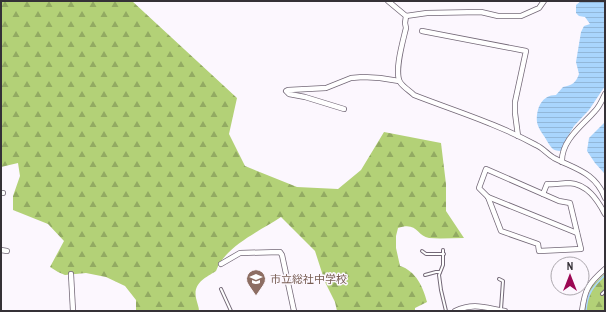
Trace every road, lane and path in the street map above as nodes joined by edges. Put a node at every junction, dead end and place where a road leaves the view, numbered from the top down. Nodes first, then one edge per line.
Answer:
1 (388, 1) edge
2 (544, 1) edge
3 (406, 16) junction
4 (422, 32) dead end
5 (399, 81) junction
6 (605, 94) edge
7 (344, 109) dead end
8 (518, 136) junction
9 (562, 162) junction
10 (543, 194) junction
11 (488, 197) junction
12 (605, 198) edge
13 (605, 214) edge
14 (577, 233) junction
15 (1, 250) edge
16 (443, 250) dead end
17 (8, 251) dead end
18 (422, 251) dead end
19 (444, 254) junction
20 (221, 264) dead end
21 (605, 269) edge
22 (440, 272) junction
23 (71, 274) dead end
24 (425, 274) dead end
25 (499, 279) dead end
26 (221, 289) dead end
27 (605, 291) edge
28 (602, 294) dead end
29 (73, 311) edge
30 (231, 311) edge
31 (294, 311) edge
32 (446, 311) edge
33 (455, 311) edge
34 (501, 311) edge
35 (582, 311) edge

1 - 3 street
2 - 3 street
3 - 5 street
4 - 8 street
5 - 7 street
5 - 8 street
6 - 9 street
8 - 9 street
9 - 12 street
10 - 11 street
10 - 13 street
10 - 14 street
11 - 14 street
11 - 14 street
15 - 17 street
16 - 19 lane
18 - 19 lane
19 - 22 lane
20 - 31 street
21 - 35 street
22 - 24 lane
22 - 32 lane
23 - 29 street
25 - 34 lane
26 - 30 lane
27 - 28 lane
33 - 34 street

